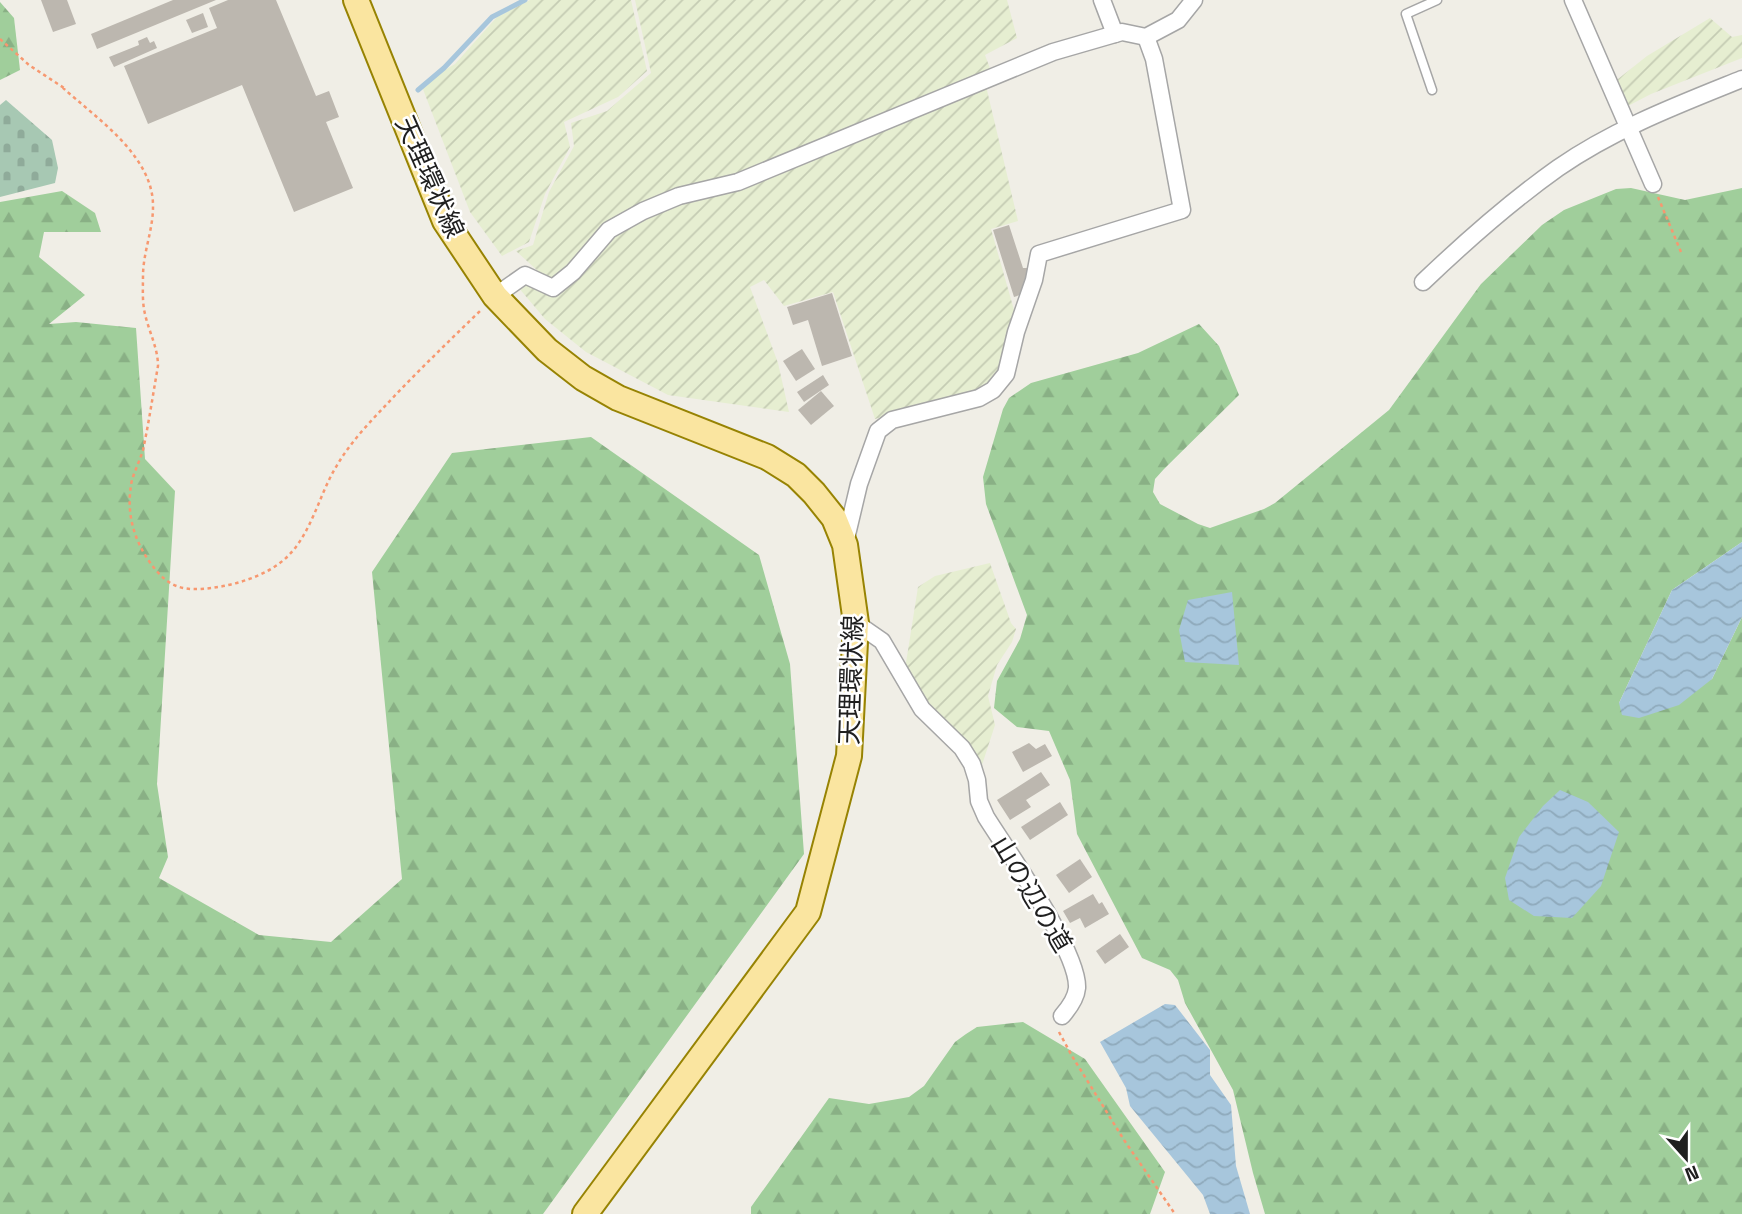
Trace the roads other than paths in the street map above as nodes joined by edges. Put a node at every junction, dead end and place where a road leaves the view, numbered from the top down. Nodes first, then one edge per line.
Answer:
1 (356, 0) edge
2 (1102, 0) edge
3 (1194, 0) edge
4 (1437, 0) edge
5 (1573, 0) edge
6 (1115, 34) junction
7 (1146, 37) junction
8 (1742, 79) edge
9 (1432, 90) dead end
10 (1628, 127) junction
11 (1653, 184) road end
12 (1423, 282) dead end
13 (495, 296) junction
14 (845, 545) junction
15 (856, 623) junction
16 (1062, 1016) road end
17 (585, 1214) edge

1 - 13 main road, 天理環状線
2 - 6 street
3 - 7 street
4 - 9 lane
5 - 10 street
6 - 7 street
6 - 13 street
7 - 14 street
8 - 10 street
10 - 11 street
10 - 12 street
13 - 14 main road, 天理環状線
14 - 15 main road, 天理環状線
15 - 16 street, 山の辺の道
15 - 17 main road, 天理環状線

